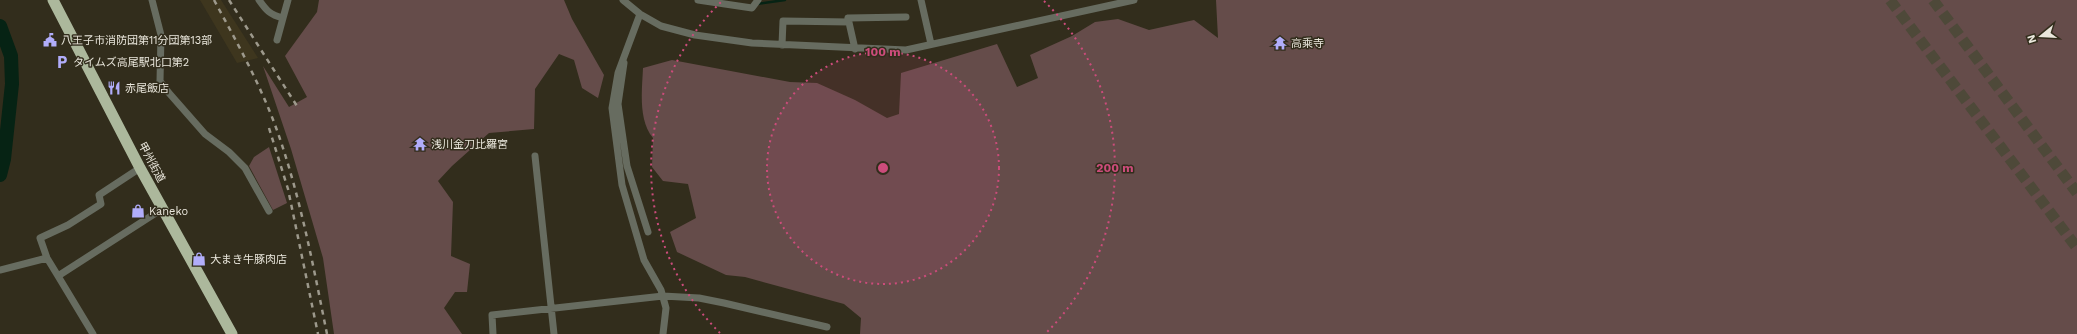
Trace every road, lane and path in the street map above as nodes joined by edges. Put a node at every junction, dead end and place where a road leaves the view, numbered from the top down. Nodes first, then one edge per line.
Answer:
1 (53, 0) edge
2 (152, 0) edge
3 (259, 0) edge
4 (288, 0) edge
5 (623, 0) edge
6 (698, 0) edge
7 (758, 0) edge
8 (921, 0) edge
9 (1134, 0) edge
10 (640, 14) junction
11 (906, 17) dead end
12 (283, 18) junction
13 (849, 22) junction
14 (277, 40) dead end
15 (931, 44) junction
16 (782, 45) junction
17 (855, 49) junction
18 (624, 57) junction
19 (535, 156) dead end
20 (140, 168) junction
21 (162, 209) junction
22 (269, 211) dead end
23 (648, 232) dead end
24 (47, 258) junction
25 (0, 270) edge
26 (58, 276) junction
27 (663, 296) junction
28 (551, 308) junction
29 (827, 327) dead end
30 (93, 334) edge
31 (232, 334) edge
32 (493, 334) edge
33 (554, 334) edge
34 (663, 334) edge

1 - 20 highway, 甲州街道
2 - 22 street
3 - 12 street
4 - 12 street
5 - 10 street
6 - 7 street
8 - 15 street
9 - 15 street
10 - 16 street
10 - 18 street
11 - 13 street
12 - 14 street
13 - 16 street
13 - 17 street
15 - 17 street
16 - 17 street
18 - 23 street
18 - 27 street
19 - 28 street
20 - 21 highway, 甲州街道
20 - 24 street
21 - 26 street
21 - 31 highway, 甲州街道
24 - 25 street
24 - 26 street
26 - 30 street
27 - 28 street
27 - 29 street
27 - 34 street
28 - 32 street
28 - 33 street

